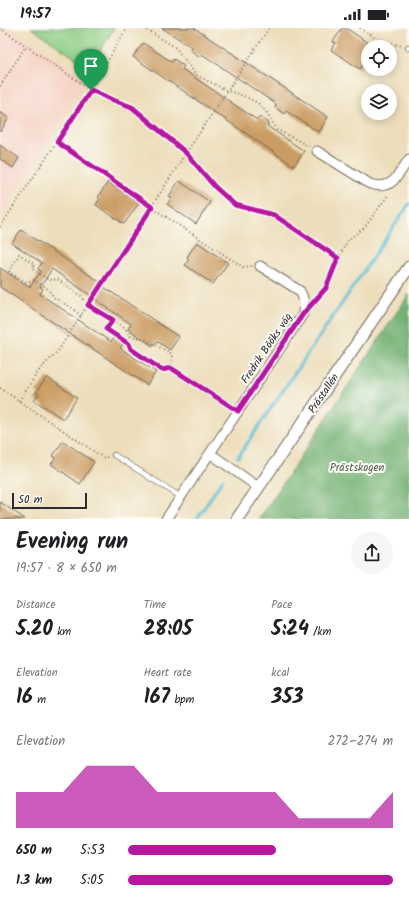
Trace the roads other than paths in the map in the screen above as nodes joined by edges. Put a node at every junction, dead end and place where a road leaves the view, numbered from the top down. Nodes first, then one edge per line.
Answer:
1 (317, 151) road end
2 (409, 159) edge
3 (260, 266) road end
4 (409, 267) edge
5 (171, 368) road end
6 (238, 411) junction
7 (210, 454) junction
8 (114, 455) road end
9 (258, 488) junction
10 (181, 497) junction
11 (166, 519) edge
12 (237, 519) edge

1 - 2 street
3 - 6 street, Fredrik Bööks väg
4 - 9 street, Prästallén
5 - 6 lane
6 - 7 street, Fredrik Bööks väg
7 - 9 street
7 - 10 street, Fredrik Bööks väg
8 - 10 lane
9 - 12 street, Prästallén
10 - 11 street, Fredrik Bööks väg

